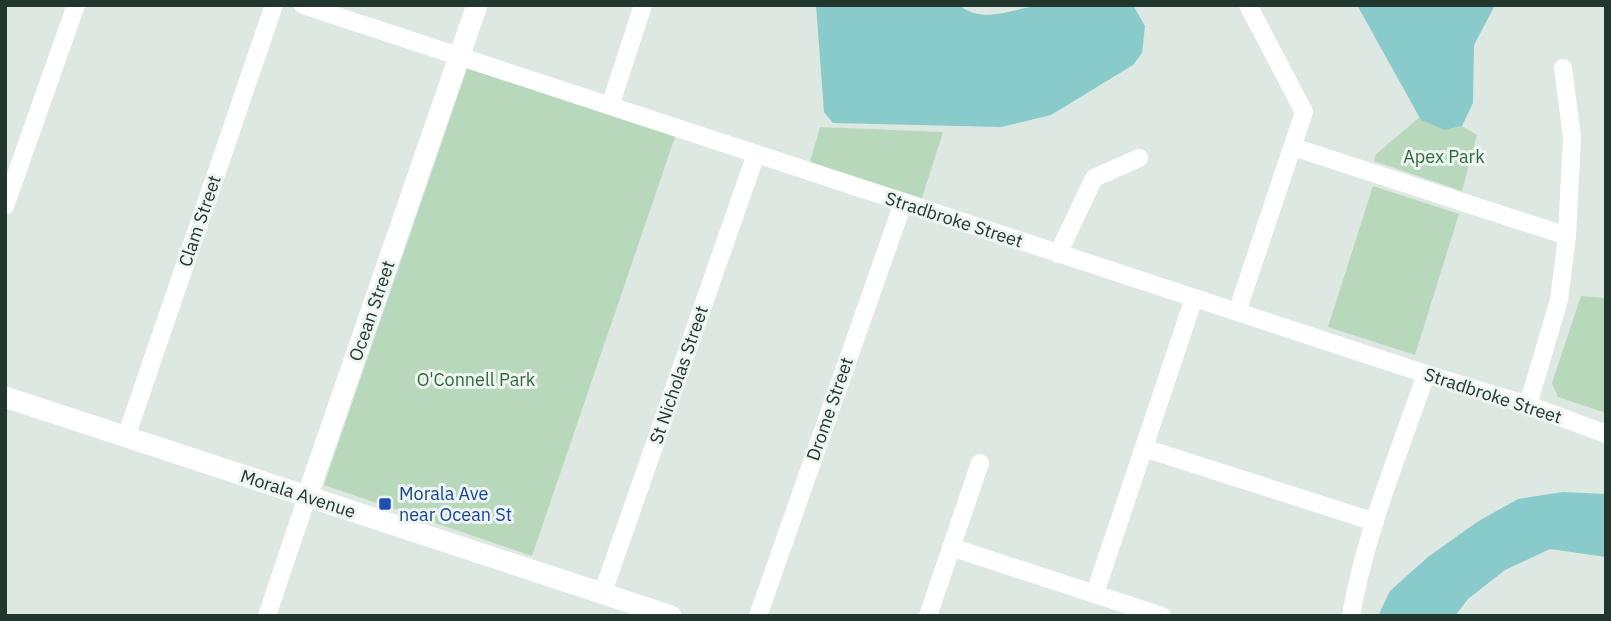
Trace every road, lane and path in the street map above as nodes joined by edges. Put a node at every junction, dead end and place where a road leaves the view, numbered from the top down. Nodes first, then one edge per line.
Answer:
1 (76, 5) edge
2 (274, 5) edge
3 (303, 5) edge
4 (477, 5) edge
5 (643, 5) edge
6 (1248, 5) edge
7 (460, 58) junction
8 (1563, 68) dead end
9 (610, 106) junction
10 (1293, 147) junction
11 (755, 154) junction
12 (1139, 158) dead end
13 (902, 203) junction
14 (5, 206) edge
15 (1567, 236) junction
16 (1059, 254) junction
17 (1194, 298) junction
18 (1237, 312) junction
19 (1426, 374) junction
20 (5, 397) edge
21 (1528, 405) junction
22 (1606, 433) edge
23 (126, 437) junction
24 (1144, 448) junction
25 (979, 463) dead end
26 (307, 497) junction
27 (1375, 522) junction
28 (951, 547) junction
29 (1095, 593) junction
30 (602, 595) junction
31 (267, 616) edge
32 (671, 616) edge
33 (758, 616) edge
34 (928, 616) edge
35 (1162, 616) edge
36 (1351, 616) edge

1 - 14 street
2 - 23 street, Clam Street
3 - 7 street, Stradbroke Street
4 - 7 main road, Ocean Street
5 - 9 street
6 - 10 street
7 - 9 street, Stradbroke Street
7 - 26 main road, Ocean Street
8 - 15 street
9 - 11 street, Stradbroke Street
10 - 15 street
10 - 18 street
11 - 13 street, Stradbroke Street
11 - 30 street, St Nicholas Street
12 - 16 street
13 - 16 street, Stradbroke Street
13 - 33 street, Drome Street
15 - 21 street
16 - 17 street, Stradbroke Street
17 - 18 street, Stradbroke Street
17 - 24 street
18 - 19 street, Stradbroke Street
19 - 21 street, Stradbroke Street
19 - 27 street
20 - 23 main road, Morala Avenue
21 - 22 street, Stradbroke Street
23 - 26 main road, Morala Avenue
24 - 27 street
24 - 29 street
25 - 28 street
26 - 30 main road, Morala Avenue
26 - 31 street, Ocean Street
27 - 36 street
28 - 29 street
28 - 34 street
29 - 35 street
30 - 32 main road, Morala Avenue

